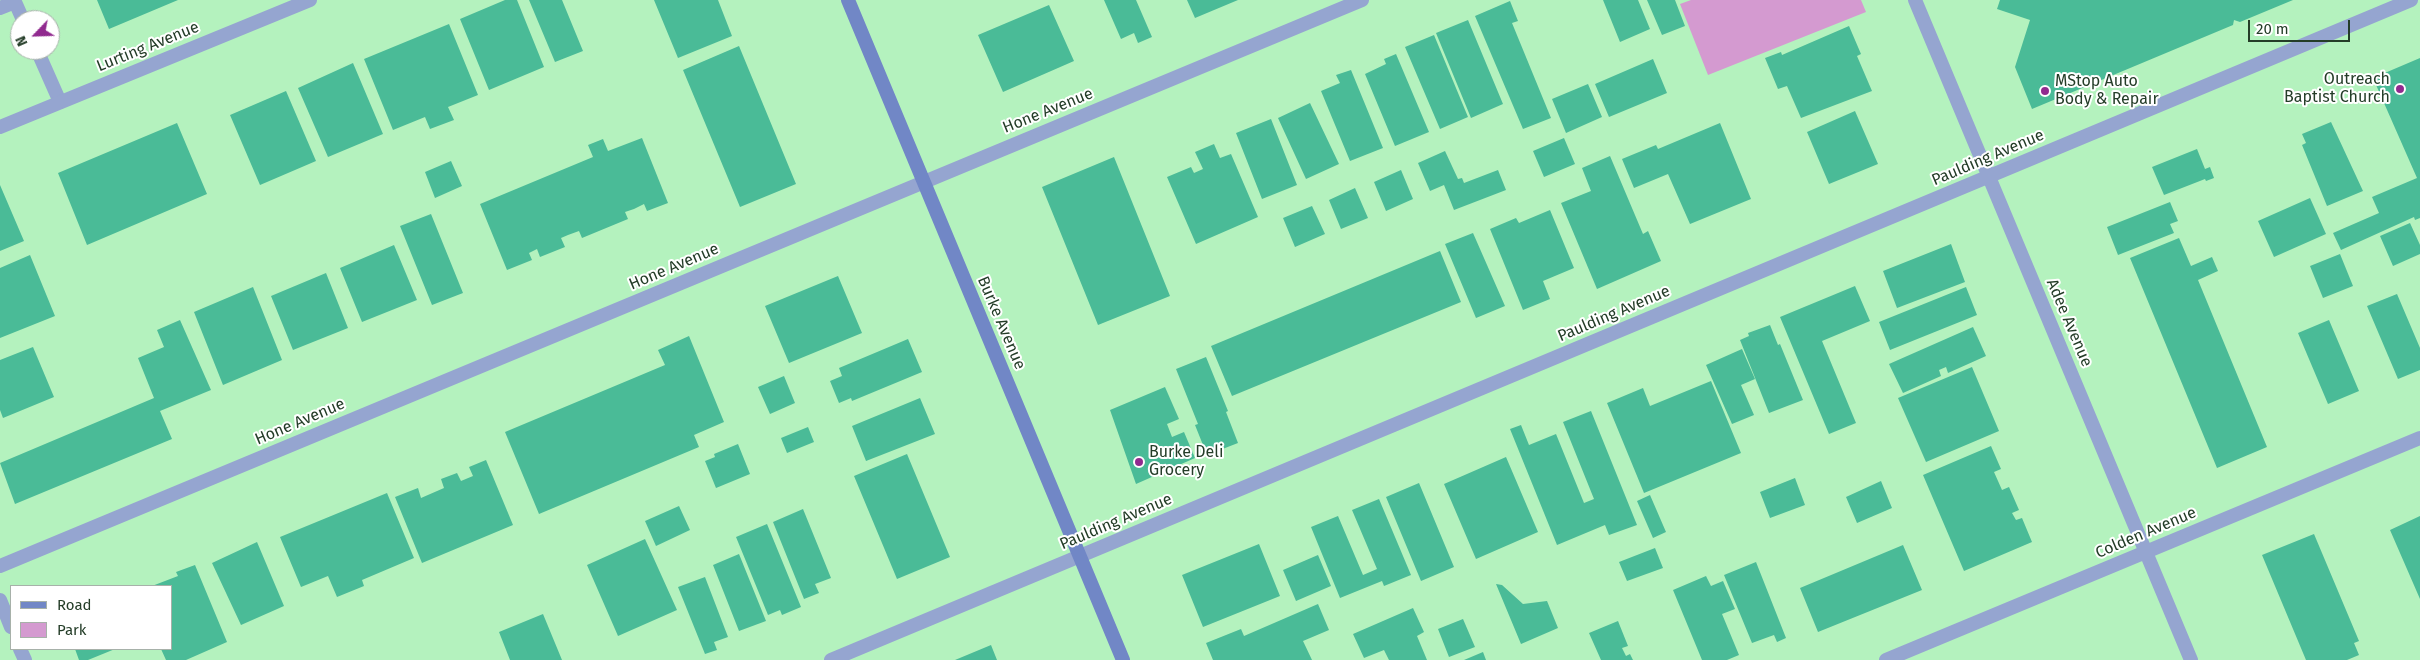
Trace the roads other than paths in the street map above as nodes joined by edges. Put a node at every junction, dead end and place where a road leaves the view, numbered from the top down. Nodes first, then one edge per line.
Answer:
1 (310, 0) edge
2 (848, 0) edge
3 (1362, 0) edge
4 (1915, 0) edge
5 (2411, 0) edge
6 (0, 8) edge
7 (19, 10) edge
8 (41, 60) edge
9 (60, 102) junction
10 (0, 127) edge
11 (1989, 176) junction
12 (924, 182) junction
13 (2420, 438) edge
14 (2146, 552) junction
15 (1080, 556) junction
16 (0, 566) edge
17 (0, 600) edge
18 (10, 625) edge
19 (831, 660) edge
20 (1123, 660) edge
21 (1886, 660) edge
22 (2191, 660) edge

1 - 9 street, Lurting Avenue
2 - 12 main road, Burke Avenue
3 - 12 street, Hone Avenue
4 - 11 street, Adee Avenue
5 - 11 street, Paulding Avenue
6 - 7 street
8 - 9 street
9 - 10 street, Lurting Avenue
11 - 14 street, Adee Avenue
11 - 15 street, Paulding Avenue
12 - 15 main road, Burke Avenue
12 - 16 street, Hone Avenue
13 - 14 street, Colden Avenue
14 - 21 street, Colden Avenue
14 - 22 street, Adee Avenue
15 - 19 street, Paulding Avenue
15 - 20 main road, Burke Avenue
17 - 18 street

